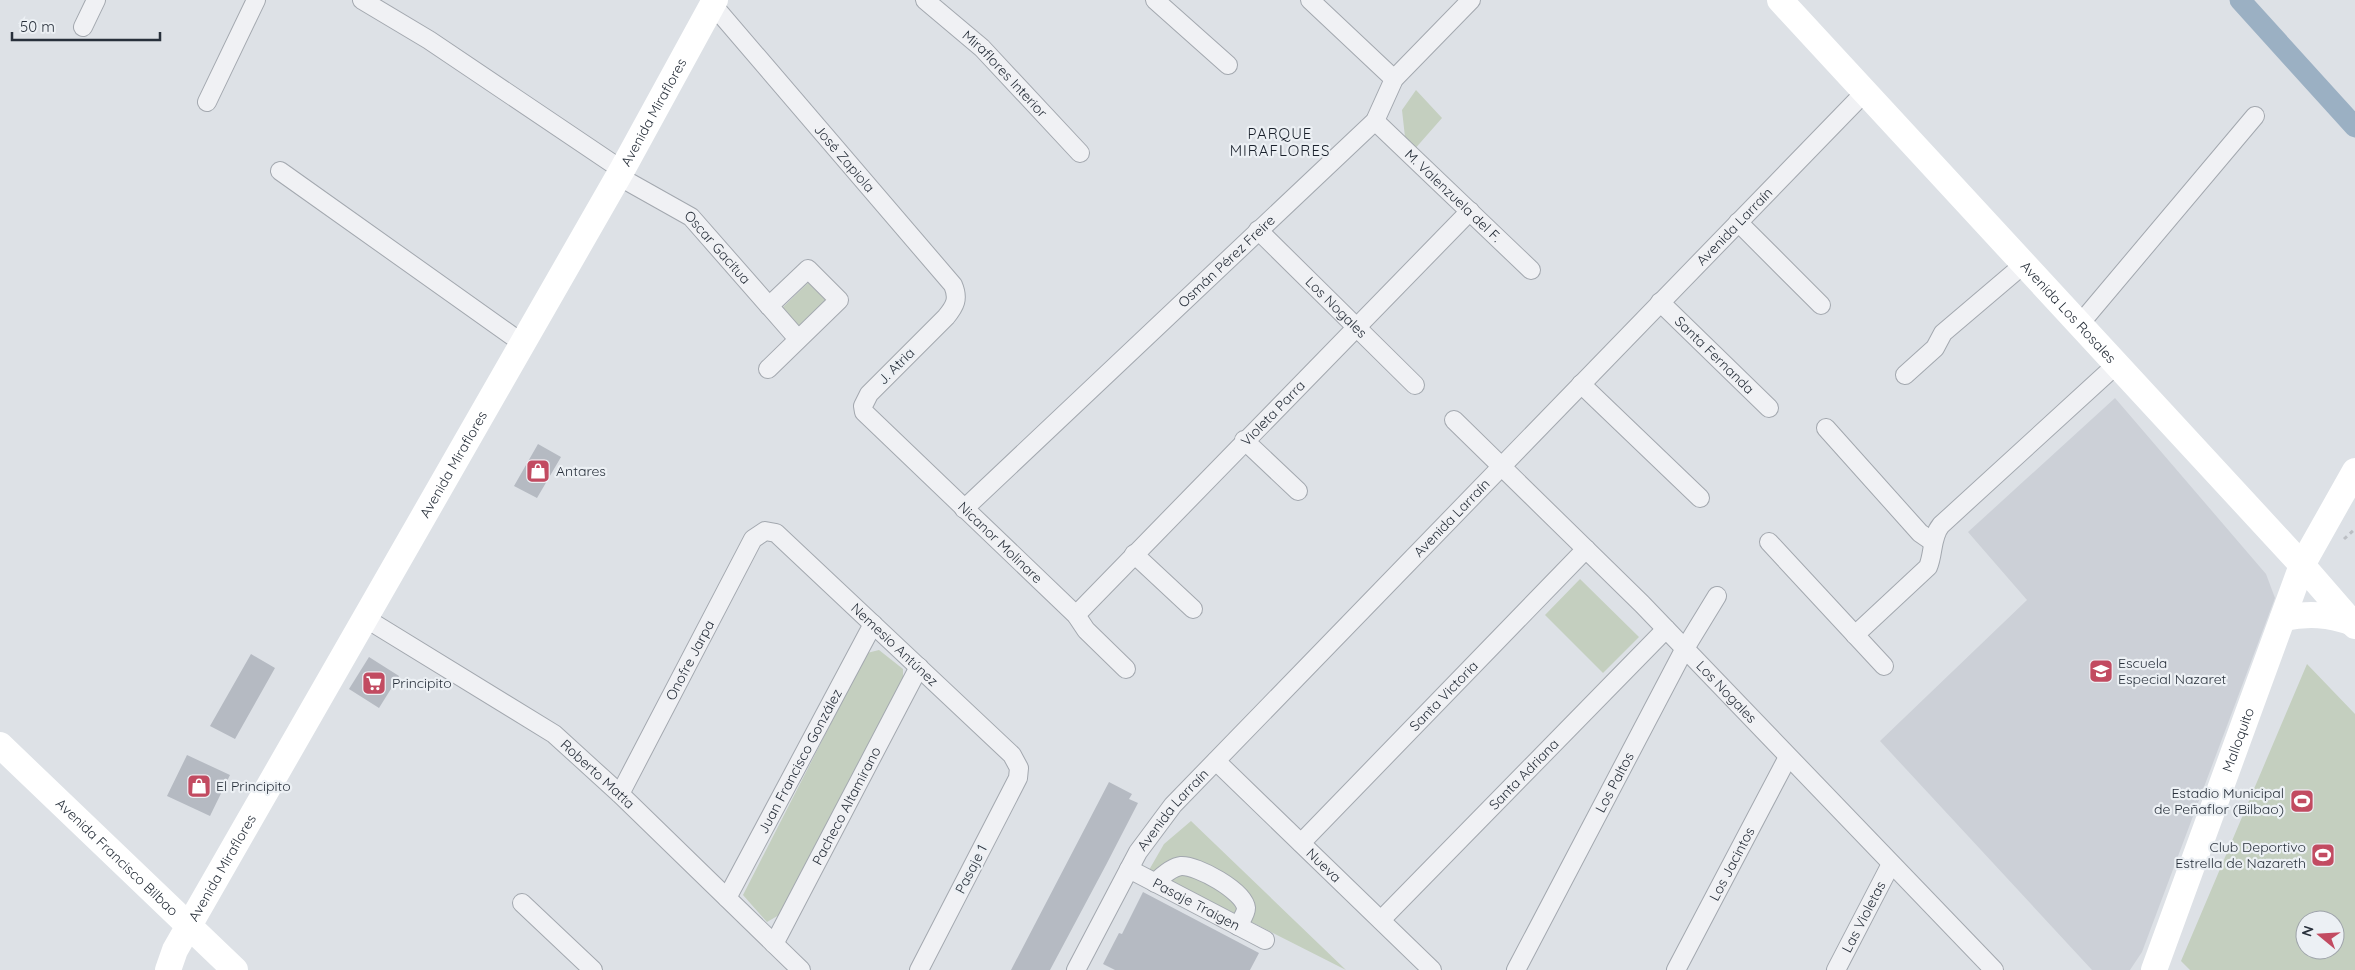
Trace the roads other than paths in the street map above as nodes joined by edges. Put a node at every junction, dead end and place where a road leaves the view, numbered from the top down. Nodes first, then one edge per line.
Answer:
1 (96, 0) edge
2 (256, 0) edge
3 (362, 0) edge
4 (925, 0) edge
5 (1155, 0) edge
6 (1310, 0) edge
7 (1471, 0) edge
8 (1780, 0) edge
9 (714, 2) edge
10 (83, 28) dead end
11 (1228, 65) dead end
12 (1394, 79) junction
13 (1865, 92) junction
14 (207, 102) dead end
15 (2254, 116) dead end
16 (1375, 120) junction
17 (1080, 153) dead end
18 (280, 171) dead end
19 (620, 173) junction
20 (1470, 211) junction
21 (1738, 222) junction
22 (1258, 230) junction
23 (2023, 264) junction
24 (1531, 270) dead end
25 (1660, 302) junction
26 (1821, 305) dead end
27 (769, 306) junction
28 (946, 317) joint
29 (2079, 325) junction
30 (1356, 327) junction
31 (798, 339) junction
32 (522, 343) junction
33 (2116, 366) junction
34 (768, 370) dead end
35 (1905, 375) dead end
36 (1581, 384) junction
37 (1415, 385) dead end
38 (1769, 408) dead end
39 (871, 420) joint
40 (1454, 420) dead end
41 (1826, 428) dead end
42 (1244, 440) junction
43 (1500, 467) junction
44 (2355, 471) edge
45 (1298, 491) dead end
46 (1700, 498) dead end
47 (964, 509) junction
48 (765, 531) joint
49 (1769, 542) dead end
50 (1933, 542) junction
51 (1586, 549) junction
52 (1134, 554) junction
53 (2302, 565) junction
54 (1718, 596) dead end
55 (1193, 609) dead end
56 (1076, 615) junction
57 (365, 618) junction
58 (2283, 618) junction
59 (872, 624) junction
60 (2354, 624) edge
61 (1666, 629) junction
62 (1855, 635) junction
63 (1684, 650) junction
64 (1884, 666) dead end
65 (918, 667) junction
66 (1126, 670) dead end
67 (0, 745) edge
68 (1788, 757) junction
69 (1216, 761) junction
70 (1019, 768) joint
71 (620, 794) junction
72 (1301, 843) junction
73 (1891, 864) junction
74 (1129, 869) junction
75 (1156, 883) junction
76 (728, 898) junction
77 (522, 903) dead end
78 (1381, 920) junction
79 (189, 926) junction
80 (1238, 926) junction
81 (1265, 940) dead end
82 (774, 944) junction
83 (172, 960) edge
84 (151, 970) edge
85 (235, 970) edge
86 (593, 970) edge
87 (801, 970) edge
88 (919, 970) edge
89 (1076, 970) edge
90 (1432, 970) edge
91 (1516, 970) edge
92 (1676, 970) edge
93 (1836, 970) edge
94 (1994, 970) edge
95 (2154, 970) edge

1 - 10 street
2 - 14 street
3 - 19 street, Oscar Gacitua
4 - 17 street, Miraflores Interior
5 - 11 street
6 - 12 street
7 - 12 street, Osmán Pérez Freire
8 - 13 street, Avenida Los Rosales
9 - 19 street, Avenida Miraflores
9 - 28 street, José Zapiola
12 - 16 street, Osmán Pérez Freire
13 - 21 street, Avenida Larraín
13 - 23 street, Avenida Los Rosales
15 - 29 street
16 - 20 street, M. Valenzuela del F.
16 - 22 street, Osmán Pérez Freire
18 - 32 street
19 - 27 street, Oscar Gacitua
19 - 32 street, Avenida Miraflores
20 - 24 street, M. Valenzuela del F.
20 - 30 street, Violeta Parra
21 - 25 street, Avenida Larraín
21 - 26 street
22 - 30 street, Los Nogales
22 - 47 street, Osmán Pérez Freire
23 - 29 street, Avenida Los Rosales
23 - 35 street
25 - 36 street, Avenida Larraín
25 - 38 street, Santa Fernanda
27 - 31 street, Oscar Gacitua
27 - 31 street
28 - 39 street, J. Atria
29 - 33 street, Avenida Los Rosales
30 - 37 street, Los Nogales
30 - 42 street, Violeta Parra
31 - 34 street
32 - 57 street, Avenida Miraflores
33 - 50 street
33 - 53 street, Avenida Los Rosales
36 - 43 street, Avenida Larraín
36 - 46 street
39 - 47 street, Nicanor Molinare
40 - 43 street, Los Nogales
41 - 50 street
42 - 45 street
42 - 52 street, Violeta Parra
43 - 51 street, Los Nogales
43 - 69 street, Avenida Larraín
44 - 53 street, Malloquito
47 - 56 street, Nicanor Molinare
48 - 59 street, Nemesio Antúnez
48 - 71 street, Onofre Jarpa
49 - 62 street
50 - 62 street
51 - 61 street, Los Nogales
51 - 72 street, Santa Victoria
52 - 55 street
52 - 56 street, Violeta Parra
53 - 58 street, Malloquito
53 - 60 street, Avenida Los Rosales
54 - 63 street, Los Paltos
56 - 66 street, Nicanor Molinare
57 - 71 street, Roberto Matta
57 - 79 street, Avenida Miraflores
58 - 60 street
58 - 95 street, Malloquito
59 - 65 street, Nemesio Antúnez
59 - 76 street, Juan Francisco González
61 - 63 street, Los Nogales
61 - 78 street, Santa Adriana
62 - 64 street
63 - 68 street, Los Nogales
63 - 91 street, Los Paltos
65 - 70 street, Nemesio Antúnez
65 - 82 street, Pacheco Altamirano
67 - 79 street, Avenida Francisco Bilbao
68 - 73 street, Los Nogales
68 - 92 street, Los Jacintos
69 - 72 street, Nueva
69 - 74 street, Avenida Larraín
70 - 88 street, Pasaje 1
71 - 76 street, Roberto Matta
72 - 78 street, Nueva
73 - 93 street, Las Violetas
73 - 94 street, Los Nogales
74 - 75 street, Pasaje Traigen
74 - 89 street, Avenida Larraín
75 - 80 street, Pasaje Traigen
75 - 80 street
76 - 82 street, Roberto Matta
77 - 86 street
78 - 90 street, Nueva
79 - 83 street, Avenida Miraflores
79 - 85 street, Avenida Francisco Bilbao
80 - 81 street, Pasaje Traigen
82 - 87 street, Roberto Matta
83 - 84 street, Avenida Miraflores

